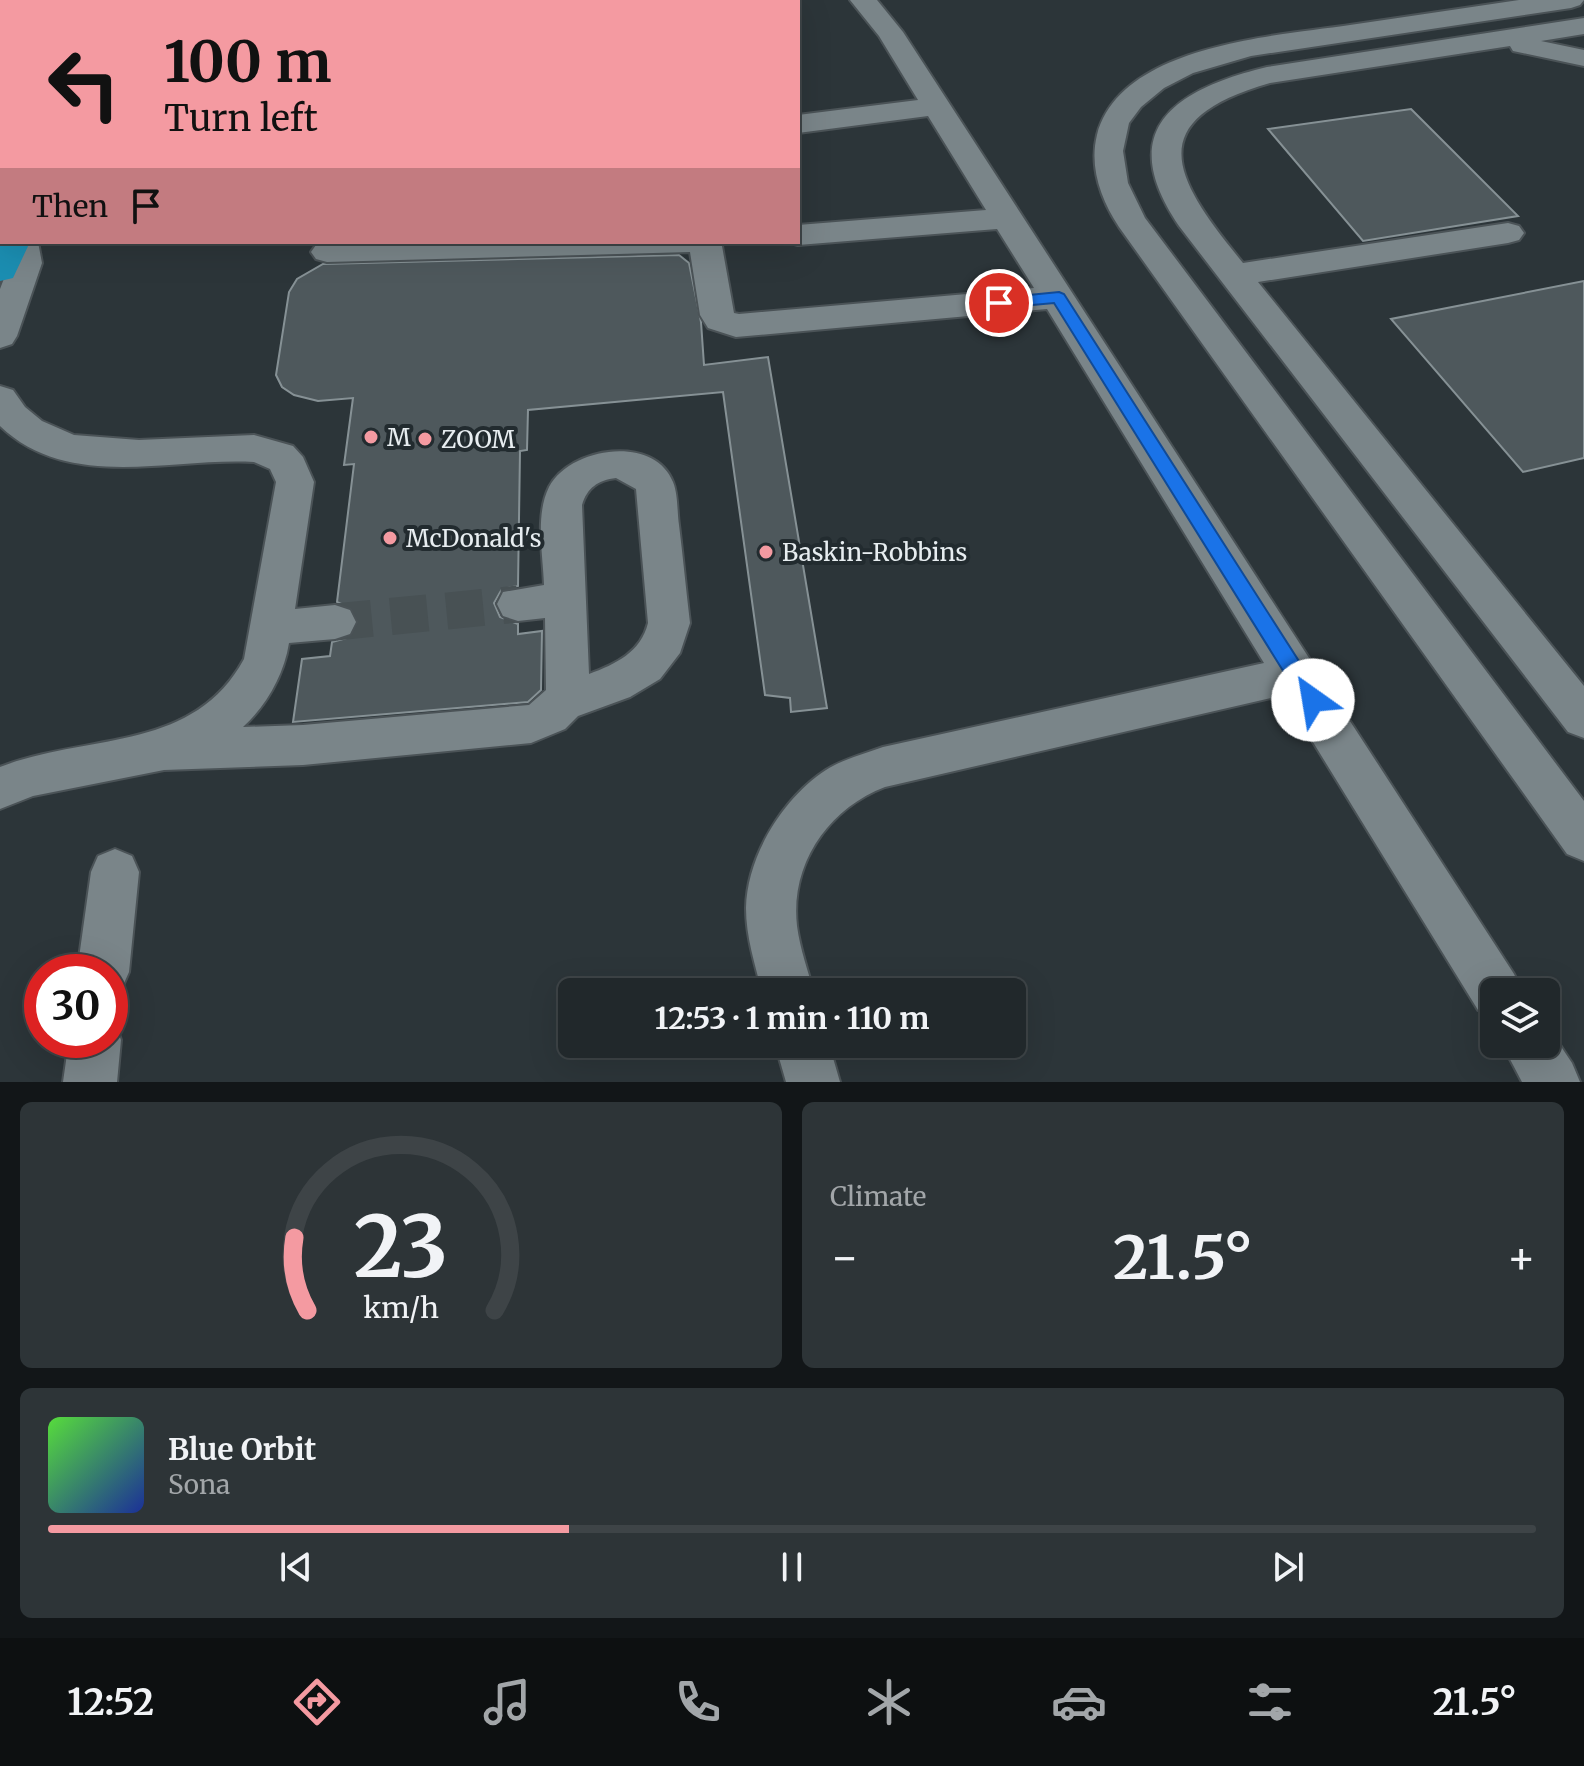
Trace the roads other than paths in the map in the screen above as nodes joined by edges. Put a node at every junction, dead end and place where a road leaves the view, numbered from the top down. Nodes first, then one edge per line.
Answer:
1 (863, 0) edge
2 (1571, 0) edge
3 (887, 16) edge
4 (1584, 26) edge
5 (1479, 42) junction
6 (1584, 58) edge
7 (937, 106) junction
8 (800, 124) edge
9 (1009, 218) junction
10 (1508, 233) dead end
11 (800, 235) edge
12 (11, 244) edge
13 (22, 244) edge
14 (630, 244) edge
15 (706, 244) edge
16 (327, 252) dead end
17 (0, 270) edge
18 (1235, 275) junction
19 (1059, 297) junction
20 (0, 336) edge
21 (0, 399) edge
22 (567, 599) junction
23 (518, 604) tunnel mouth
24 (335, 622) tunnel mouth
25 (270, 628) junction
26 (1296, 674) junction
27 (564, 702) junction
28 (1584, 719) edge
29 (164, 750) junction
30 (0, 788) edge
31 (1584, 839) edge
32 (115, 872) dead end
33 (105, 954) edge
34 (785, 978) edge
35 (1487, 978) edge
36 (93, 1058) edge
37 (806, 1058) edge
38 (1538, 1058) edge
39 (90, 1082) edge
40 (813, 1082) edge
41 (1553, 1082) edge

1 - 3 street
2 - 31 street
3 - 7 street
4 - 5 street
5 - 6 street
5 - 18 street
7 - 8 street
7 - 9 street
9 - 11 street
9 - 19 street
10 - 18 street
12 - 17 highway
13 - 20 street
14 - 16 street
15 - 19 street
18 - 28 street
19 - 26 street
21 - 25 street
22 - 23 street
22 - 27 street
22 - 27 street
24 - 25 street
25 - 29 street
26 - 34 street
26 - 35 street
27 - 29 street
29 - 30 street
32 - 33 street
36 - 39 street
37 - 40 street
38 - 41 street

